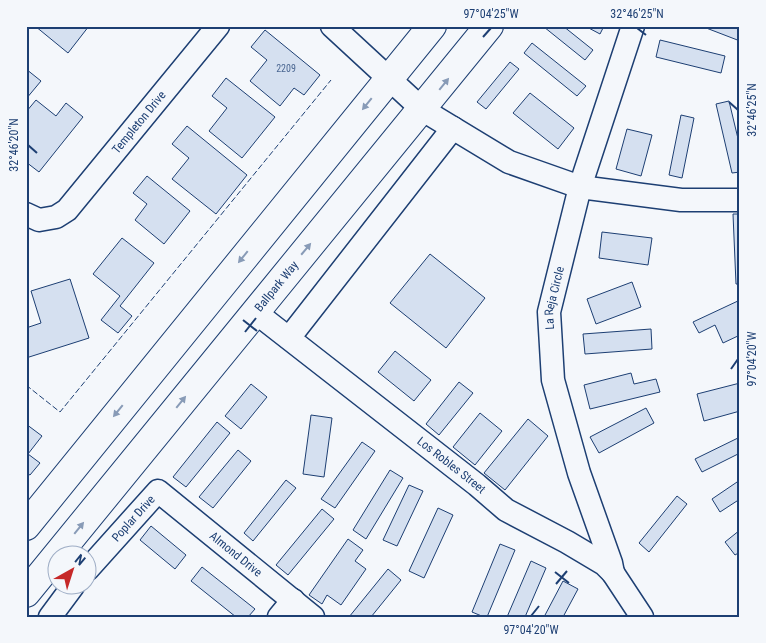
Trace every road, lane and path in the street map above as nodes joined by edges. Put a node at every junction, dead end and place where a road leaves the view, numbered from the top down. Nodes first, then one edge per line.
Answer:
1 (218, 26) edge
2 (332, 26) edge
3 (432, 26) edge
4 (489, 26) edge
5 (634, 26) edge
6 (389, 78) junction
7 (423, 110) junction
8 (452, 128) junction
9 (580, 187) junction
10 (740, 200) edge
11 (26, 214) edge
12 (255, 312) junction
13 (289, 338) junction
14 (158, 491) joint
15 (26, 526) edge
16 (98, 558) edge
17 (613, 573) junction
18 (31, 580) edge
19 (66, 596) edge
20 (286, 608) edge
21 (50, 617) edge
22 (313, 617) edge
23 (642, 617) edge

1 - 11 street, Templeton Drive
2 - 6 street
3 - 6 main road
7 -> 4 main road, Ballpark Way
5 - 9 street, La Reja Circle
6 - 7 street
6 -> 15 main road
7 - 8 street
12 -> 7 main road, Ballpark Way
8 - 9 street
8 - 13 street
9 - 10 street
9 - 17 street, La Reja Circle
12 - 13 street, Los Robles Street
18 -> 12 main road, Ballpark Way
13 - 17 street, Los Robles Street
14 - 16 street, Poplar Drive
14 - 20 street, Almond Drive
17 - 23 street, Los Robles Street
19 - 21 street
20 - 22 street, Almond Drive

